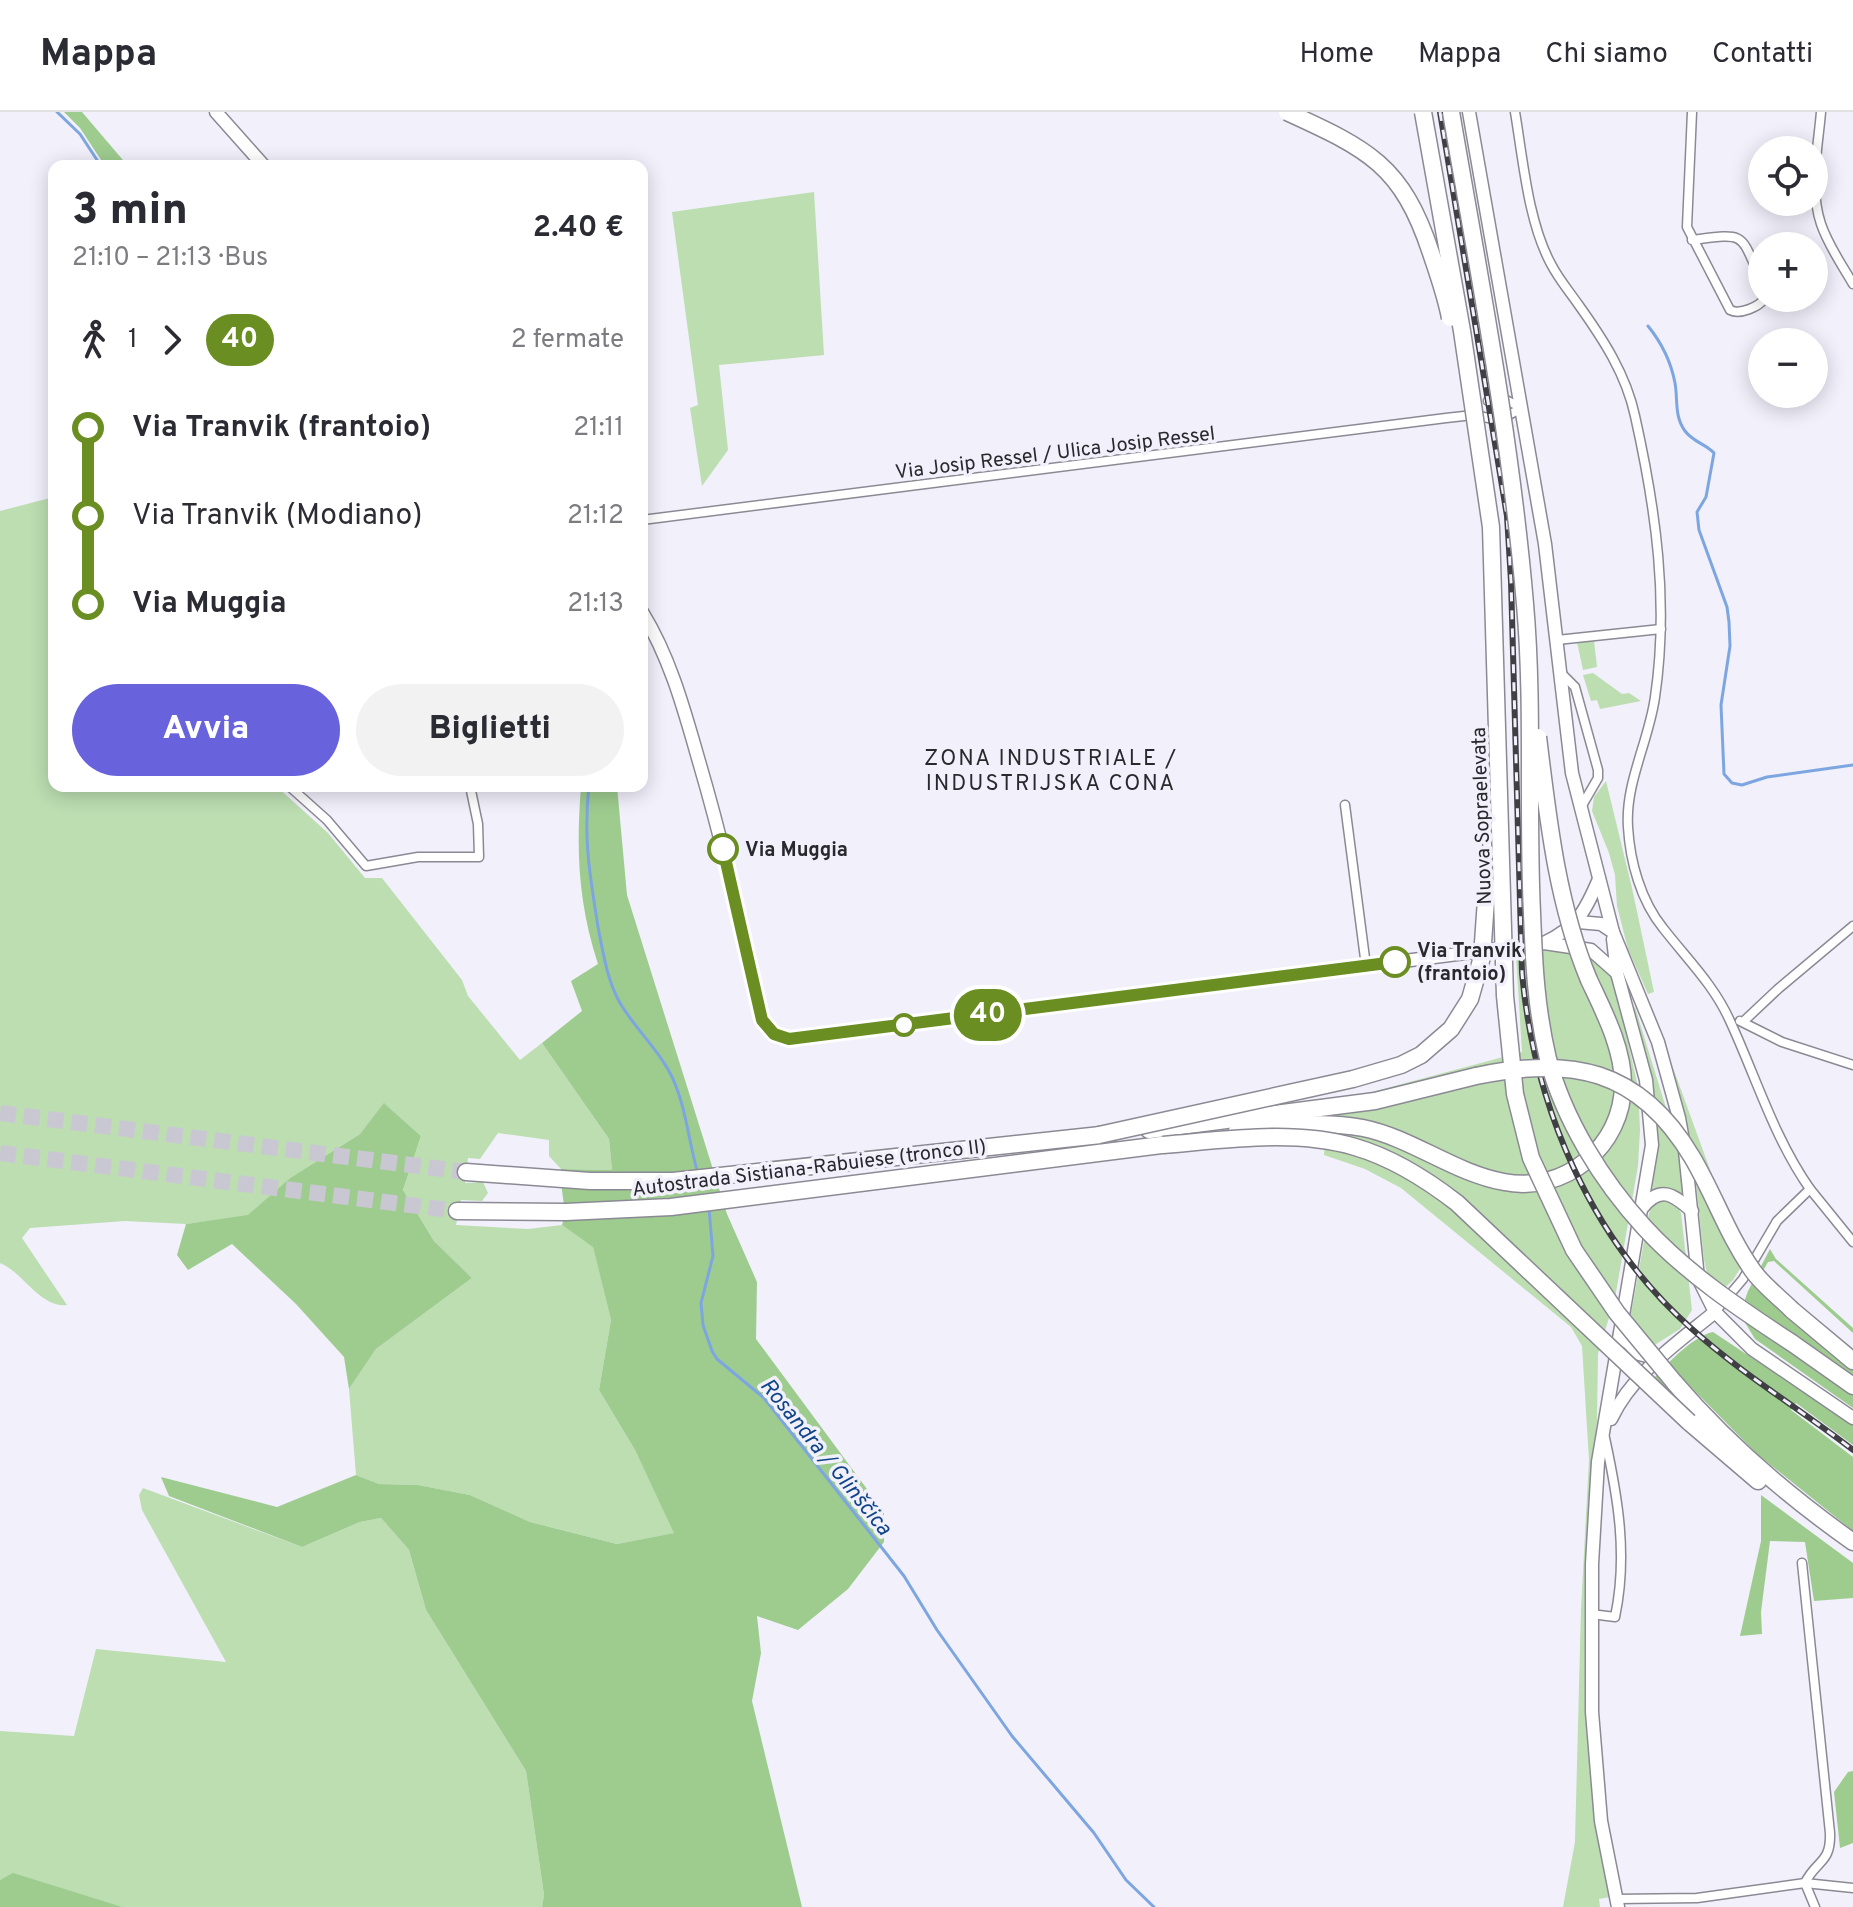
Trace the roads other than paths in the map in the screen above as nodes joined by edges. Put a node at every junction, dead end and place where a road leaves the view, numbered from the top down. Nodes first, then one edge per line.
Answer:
1 (216, 112) edge
2 (1287, 112) edge
3 (1423, 112) edge
4 (1451, 112) edge
5 (1469, 112) edge
6 (1515, 112) edge
7 (1692, 112) edge
8 (1821, 112) edge
9 (259, 160) edge
10 (1692, 240) junction
11 (1748, 252) edge
12 (1853, 284) edge
13 (1748, 309) edge
14 (1514, 366) junction
15 (1488, 401) junction
16 (1522, 408) junction
17 (1473, 415) junction
18 (1490, 420) junction
19 (1529, 451) junction
20 (648, 519) edge
21 (1491, 527) junction
22 (1526, 608) junction
23 (648, 622) edge
24 (1661, 629) junction
25 (1557, 640) junction
26 (1561, 673) junction
27 (296, 792) edge
28 (471, 792) edge
29 (1498, 795) junction
30 (1345, 805) dead end
31 (1580, 809) junction
32 (1599, 879) junction
33 (1578, 922) junction
34 (1853, 926) edge
35 (1613, 932) junction
36 (1544, 943) junction
37 (1591, 950) junction
38 (1366, 966) junction
39 (1617, 973) junction
40 (1744, 1021) junction
41 (1731, 1023) junction
42 (1853, 1065) edge
43 (1099, 1135) junction
44 (1163, 1145) junction
45 (466, 1172) tunnel mouth
46 (1810, 1189) junction
47 (1642, 1209) junction
48 (457, 1211) tunnel mouth
49 (1692, 1211) junction
50 (1853, 1242) edge
51 (1715, 1312) junction
52 (1620, 1334) junction
53 (1659, 1358) junction
54 (1853, 1361) edge
55 (1853, 1386) edge
56 (1853, 1418) edge
57 (1604, 1433) junction
58 (1853, 1542) edge
59 (1853, 1551) edge
60 (1802, 1563) dead end
61 (1591, 1614) junction
62 (1805, 1883) junction
63 (1853, 1888) edge
64 (1617, 1903) edge
65 (1815, 1907) edge

1 - 9 main road
2 - 21 highway, bridge
3 - 21 highway, Nuova Sopraelevata, bridge
4 - 22 highway, bridge
5 - 14 main road
6 - 24 street
7 - 10 street
8 - 12 street
10 - 11 street
10 - 13 street
14 - 15 street
14 - 16 main road
15 - 16 street
15 - 17 street
16 - 18 street
16 - 19 main road
17 - 18 street, Via Josip Ressel / Ulica Josip Ressel
17 - 20 street, Via Josip Ressel / Ulica Josip Ressel
18 - 19 street, Via Josip Ressel / Ulica Josip Ressel
19 - 25 main road
21 - 29 highway, Nuova Sopraelevata, bridge
22 - 44 highway, bridge
22 - 55 highway, bridge
23 - 38 main road
24 - 25 street
24 - 41 street
25 - 26 main road
26 - 31 main road
26 - 31 street
27 - 28 street
29 - 43 highway, bridge
29 - 58 highway, Nuova Sopraelevata, bridge
30 - 38 street
31 - 32 main road
32 - 33 main road
32 - 35 main road
33 - 35 main road
33 - 36 main road
34 - 40 street
35 - 37 main road
35 - 39 main road
35 - 49 main road
36 - 37 main road
36 - 38 main road
37 - 39 main road
39 - 47 main road
40 - 41 street
40 - 42 street
41 - 46 street
43 - 45 highway, Autostrada Sistiana-Rabuiese (tronco II)
43 - 54 highway, bridge
44 - 48 highway, Autostrada Sistiana-Rabuiese (tronco II)
44 - 59 highway, bridge
46 - 50 street
46 - 51 street
47 - 49 main road
47 - 52 main road
49 - 51 main road
51 - 53 main road
51 - 56 main road
52 - 53 main road
52 - 57 main road
53 - 57 main road
57 - 61 main road
57 - 61 street
60 - 62 street
61 - 64 main road
62 - 63 street
62 - 64 street
62 - 65 street

